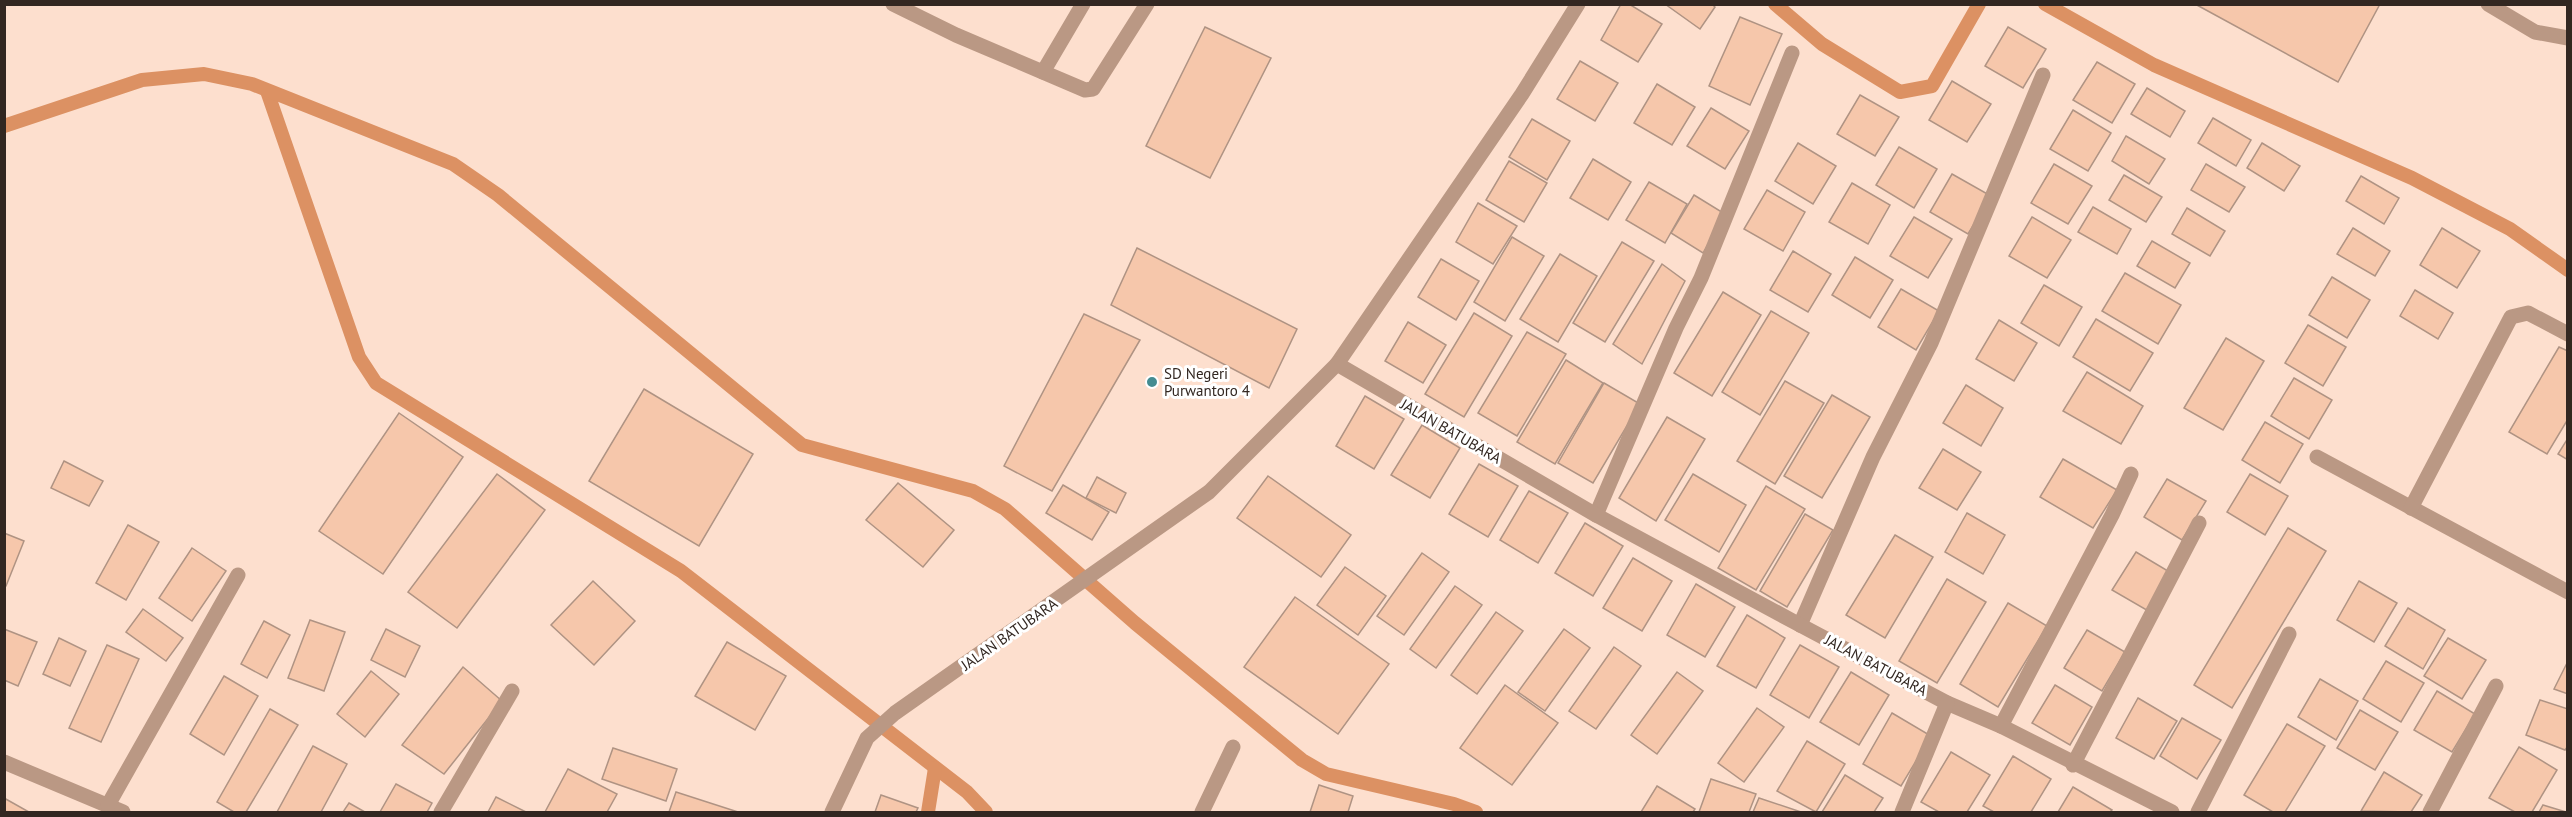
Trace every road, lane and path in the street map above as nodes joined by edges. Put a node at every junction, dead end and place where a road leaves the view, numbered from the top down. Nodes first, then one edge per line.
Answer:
1 (893, 4) edge
2 (1083, 4) edge
3 (1147, 4) edge
4 (1578, 4) edge
5 (2488, 4) edge
6 (2568, 38) edge
7 (1792, 54) dead end
8 (1043, 72) junction
9 (2043, 75) dead end
10 (2568, 334) edge
11 (1337, 364) junction
12 (2317, 457) dead end
13 (2131, 474) dead end
14 (2411, 508) junction
15 (1596, 515) junction
16 (2199, 523) dead end
17 (238, 575) dead end
18 (2568, 592) edge
19 (1800, 625) junction
20 (2289, 634) dead end
21 (2496, 686) dead end
22 (512, 691) dead end
23 (1947, 703) junction
24 (2001, 726) junction
25 (1233, 747) dead end
26 (4, 762) edge
27 (2073, 765) junction
28 (108, 805) junction
29 (123, 813) edge
30 (441, 813) edge
31 (832, 813) edge
32 (1202, 813) edge
33 (1902, 813) edge
34 (2172, 813) edge
35 (2198, 813) edge
36 (2430, 813) edge

1 - 8 street
2 - 8 street
3 - 8 street
4 - 11 street
5 - 6 street
7 - 15 street
9 - 19 street
10 - 14 street
11 - 15 street, JALAN BATUBARA
11 - 31 street, JALAN BATUBARA
12 - 14 street
13 - 24 street
14 - 18 street
15 - 19 street, JALAN BATUBARA
16 - 27 street
17 - 28 street
19 - 23 street, JALAN BATUBARA
20 - 35 street
21 - 36 street
22 - 30 street
23 - 24 street, JALAN BATUBARA
23 - 33 street
24 - 27 street, JALAN BATUBARA
25 - 32 street
26 - 28 street
27 - 34 street, JALAN BATUBARA
28 - 29 street

